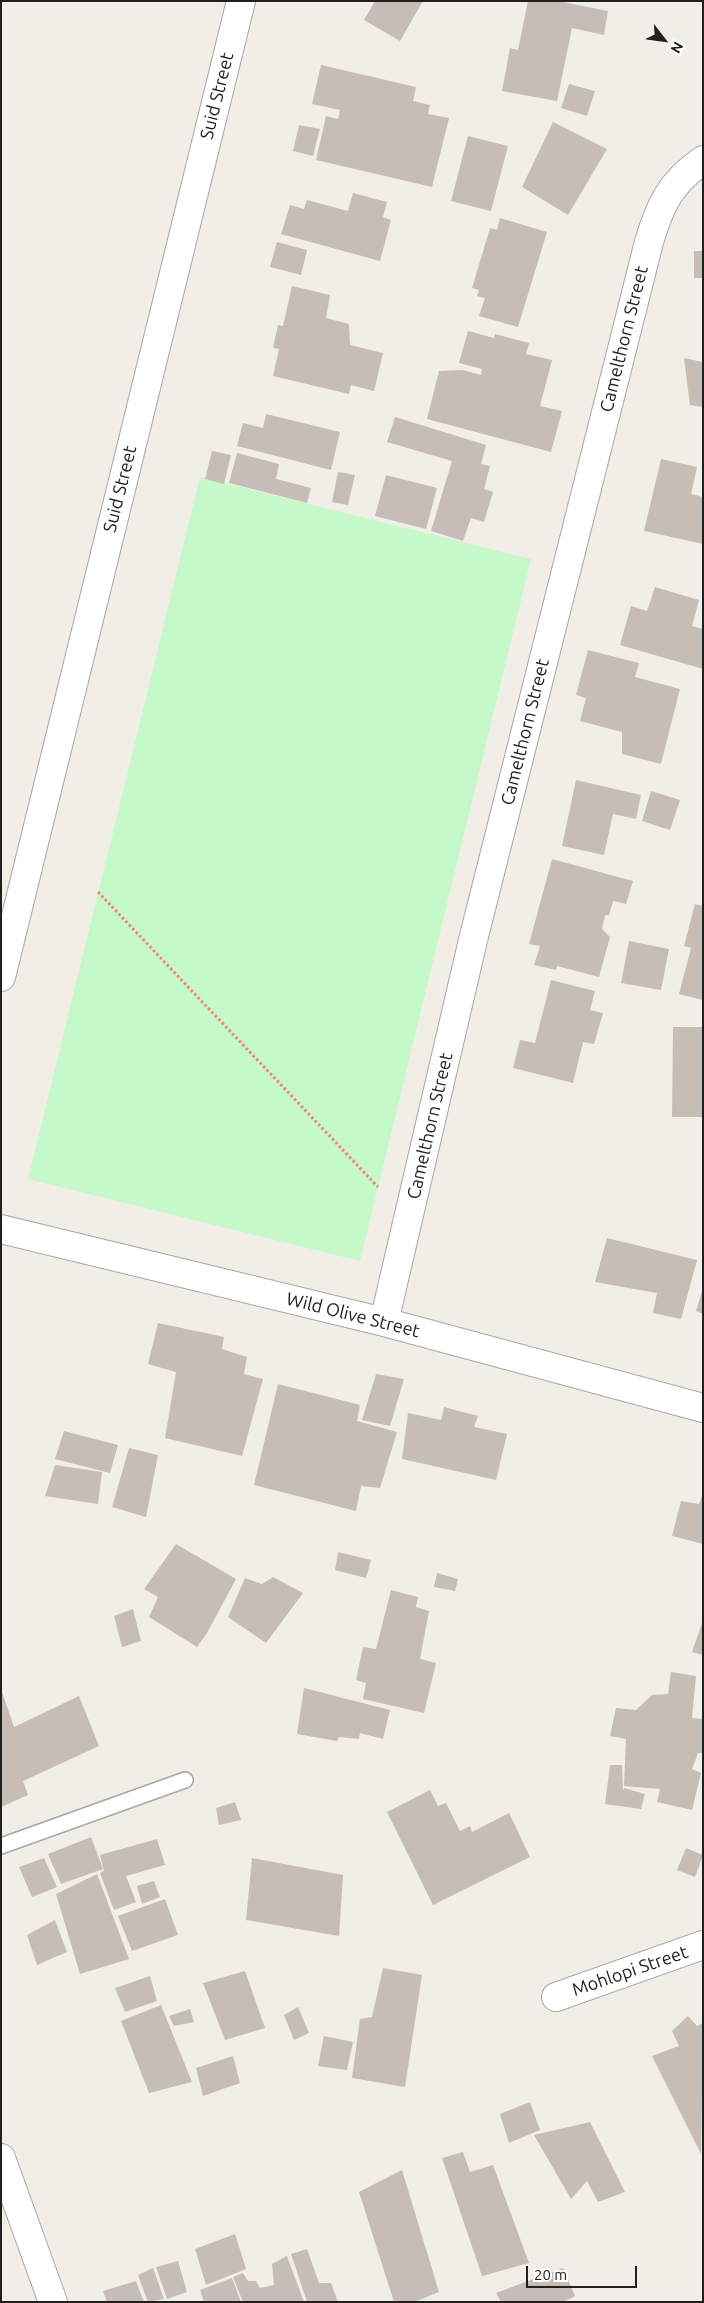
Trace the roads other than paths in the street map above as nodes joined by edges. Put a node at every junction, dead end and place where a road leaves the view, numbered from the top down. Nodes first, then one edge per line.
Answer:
1 (241, 1) edge
2 (703, 160) edge
3 (1, 977) edge
4 (1, 1229) edge
5 (384, 1322) junction
6 (703, 1408) edge
7 (185, 1780) dead end
8 (1, 1846) edge
9 (703, 1946) edge
10 (556, 1997) dead end
11 (1, 2158) edge
12 (53, 2302) edge

1 - 3 street, Suid Street
2 - 5 street, Camelthorn Street
4 - 5 street, Wild Olive Street
5 - 6 street, Wild Olive Street
7 - 8 lane
9 - 10 street, Mohlopi Street
11 - 12 street

